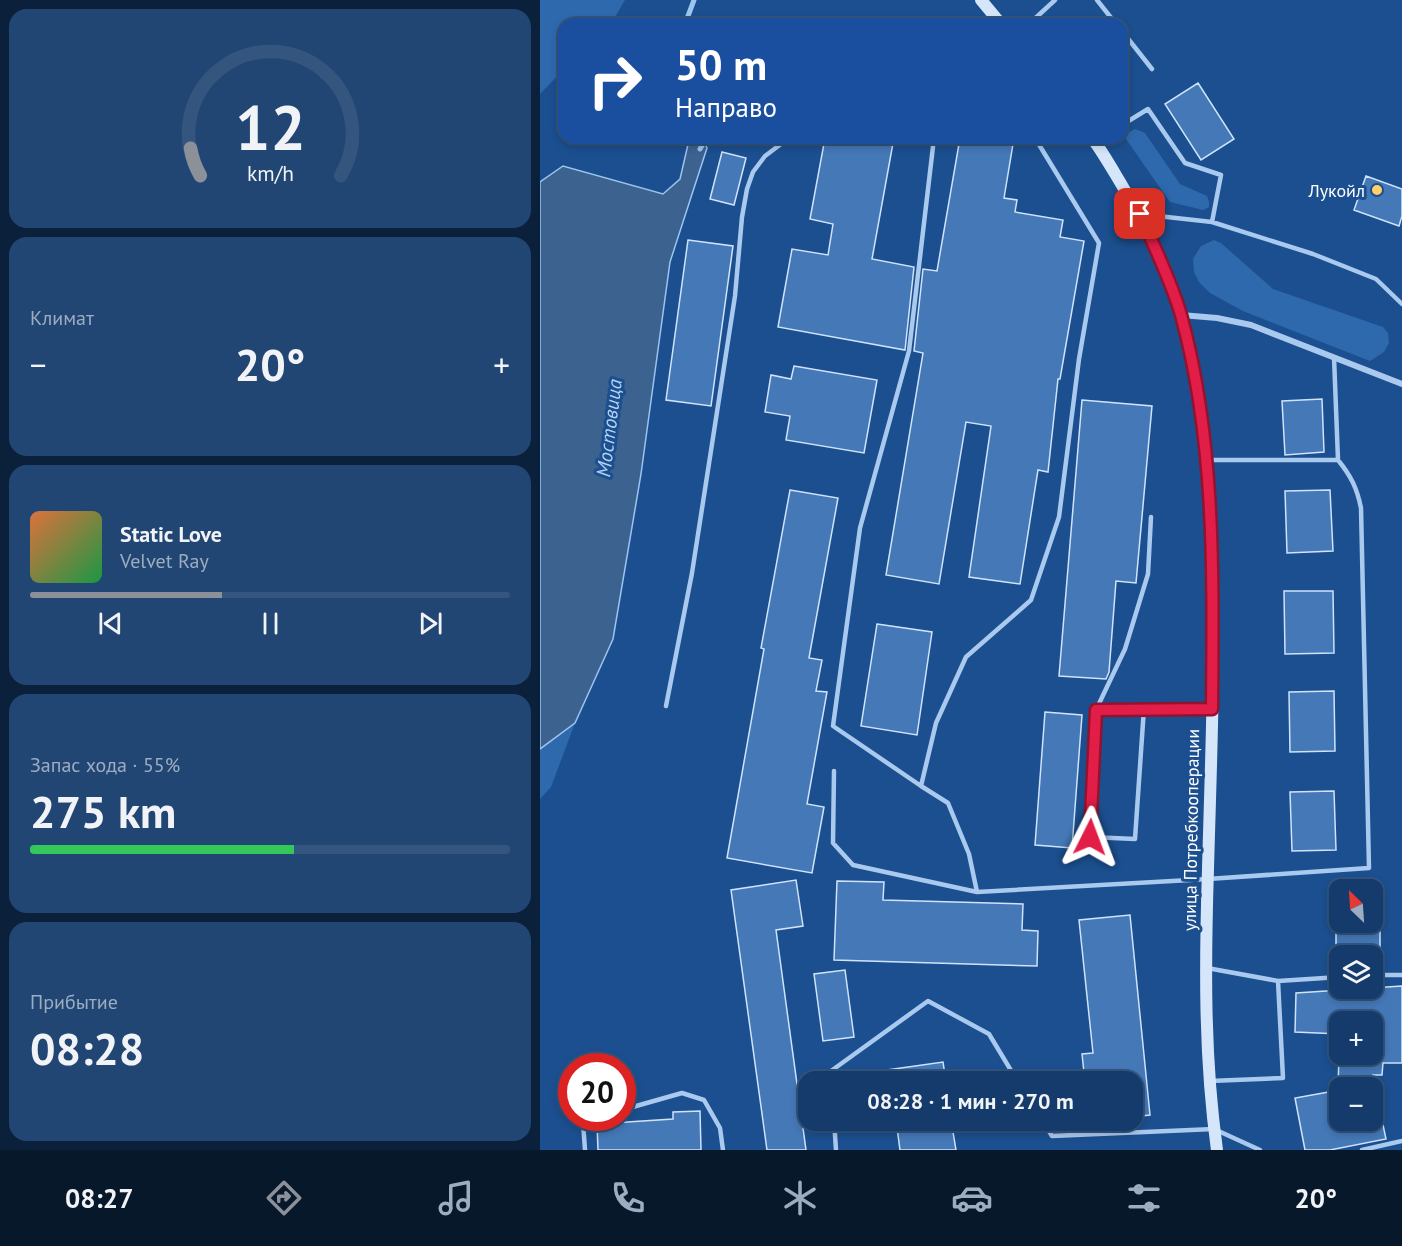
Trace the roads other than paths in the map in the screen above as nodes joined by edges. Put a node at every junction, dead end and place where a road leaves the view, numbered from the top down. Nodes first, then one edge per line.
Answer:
1 (981, 0) edge
2 (1055, 0) edge
3 (1097, 0) edge
4 (996, 18) edge
5 (1036, 18) edge
6 (1111, 18) edge
7 (1128, 39) edge
8 (1152, 69) dead end
9 (1128, 121) edge
10 (781, 144) edge
11 (933, 144) edge
12 (1039, 144) edge
13 (1099, 144) edge
14 (1140, 214) junction
15 (1212, 222) junction
16 (1402, 304) edge
17 (1180, 315) junction
18 (1334, 357) junction
19 (1402, 384) edge
20 (1206, 460) junction
21 (1338, 460) junction
22 (1151, 517) dead end
23 (666, 706) dead end
24 (1144, 708) junction
25 (1212, 709) junction
26 (1096, 710) junction
27 (834, 771) dead end
28 (921, 786) junction
29 (1208, 879) junction
30 (977, 892) junction
31 (1207, 968) junction
32 (1383, 975) edge
33 (1402, 975) edge
34 (1329, 978) edge
35 (1278, 981) junction
36 (831, 1071) edge
37 (1011, 1071) edge
38 (1210, 1081) junction
39 (636, 1106) edge
40 (1214, 1129) junction
41 (584, 1131) edge
42 (835, 1131) edge
43 (1049, 1131) edge
44 (1402, 1141) edge
45 (585, 1150) edge
46 (723, 1150) edge
47 (836, 1150) edge
48 (1217, 1150) edge
49 (1260, 1150) edge
50 (1362, 1150) edge

1 - 4 main road
2 - 5 lane
3 - 6 lane
7 - 8 lane
9 - 15 lane
10 - 23 lane
11 - 28 lane
12 - 28 lane
13 - 14 main road, улица Потребкооперации
14 - 15 lane
14 - 17 main road, улица Потребкооперации
15 - 16 lane
17 - 18 street
17 - 20 main road, улица Потребкооперации
18 - 19 street
18 - 21 lane
20 - 21 lane
20 - 25 main road, улица Потребкооперации
21 - 29 lane
22 - 26 lane
24 - 25 lane
24 - 26 lane
24 - 26 lane
25 - 29 main road, улица Потребкооперации
27 - 30 lane
28 - 30 lane
29 - 30 lane
29 - 31 main road, улица Потребкооперации
31 - 35 lane
31 - 38 main road, улица Потребкооперации
32 - 33 lane
34 - 35 lane
35 - 38 lane
36 - 37 lane
38 - 40 main road, улица Потребкооперации
39 - 46 lane
40 - 43 lane
40 - 48 main road, улица Потребкооперации
40 - 49 lane
41 - 45 lane
42 - 47 lane
44 - 50 lane

